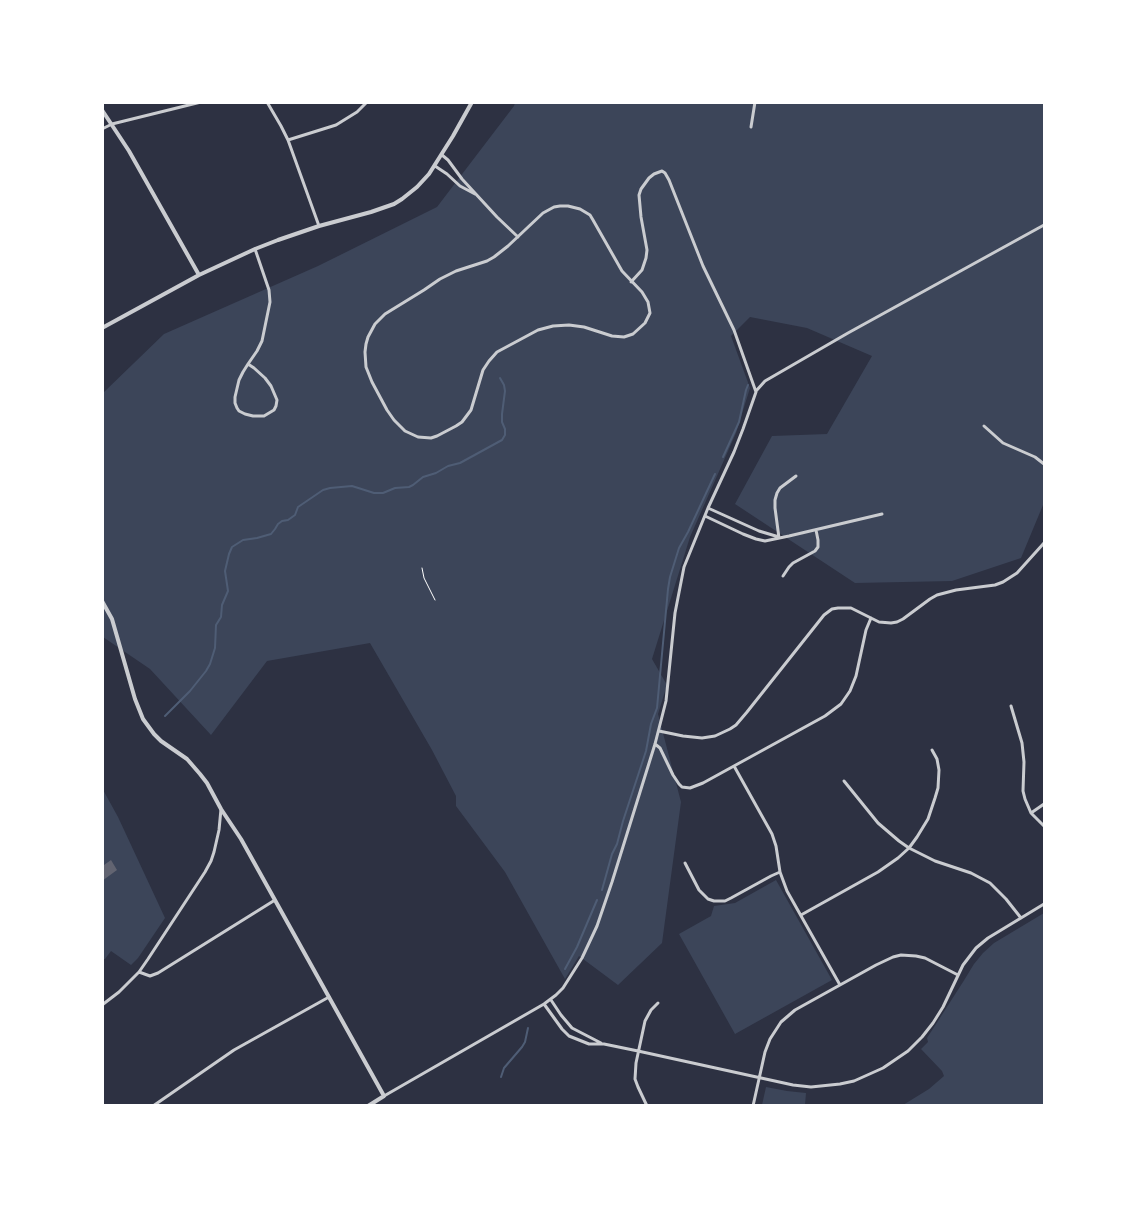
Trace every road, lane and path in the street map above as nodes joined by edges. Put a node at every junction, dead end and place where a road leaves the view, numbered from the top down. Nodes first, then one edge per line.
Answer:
1 (267, 102) edge
2 (367, 102) edge
3 (472, 102) edge
4 (756, 102) edge
5 (200, 103) edge
6 (102, 110) edge
7 (112, 124) junction
8 (752, 127) dead end
9 (102, 129) edge
10 (288, 140) junction
11 (442, 155) junction
12 (435, 166) junction
13 (477, 196) junction
14 (1044, 225) edge
15 (319, 226) junction
16 (518, 236) junction
17 (255, 248) junction
18 (199, 275) junction
19 (631, 282) junction
20 (102, 328) edge
21 (248, 364) junction
22 (756, 392) junction
23 (984, 426) dead end
24 (1044, 464) edge
25 (796, 476) dead end
26 (708, 508) junction
27 (882, 514) dead end
28 (705, 516) junction
29 (816, 530) junction
30 (779, 538) junction
31 (1044, 543) edge
32 (422, 568) dead end
33 (783, 576) dead end
34 (435, 600) dead end
35 (102, 601) edge
36 (871, 618) junction
37 (1012, 706) dead end
38 (659, 731) junction
39 (655, 744) junction
40 (932, 750) dead end
41 (734, 766) junction
42 (844, 780) dead end
43 (1044, 804) edge
44 (221, 809) junction
45 (1031, 812) junction
46 (1044, 826) edge
47 (909, 848) junction
48 (684, 863) dead end
49 (780, 872) junction
50 (275, 900) junction
51 (1044, 904) edge
52 (801, 915) junction
53 (1021, 918) junction
54 (139, 972) junction
55 (958, 975) junction
56 (840, 985) junction
57 (328, 997) junction
58 (551, 1000) junction
59 (658, 1003) dead end
60 (544, 1004) junction
61 (102, 1005) edge
62 (604, 1044) junction
63 (638, 1051) junction
64 (759, 1079) junction
65 (384, 1096) junction
66 (153, 1106) edge
67 (368, 1106) edge
68 (647, 1106) edge
69 (753, 1106) edge

1 - 10 street
2 - 10 street
3 - 11 street
4 - 8 street
5 - 7 street
6 - 7 street
7 - 9 street
7 - 18 street
10 - 15 street
11 - 12 street
11 - 13 street
12 - 13 street
12 - 15 street
13 - 16 street
14 - 22 street
15 - 17 street
16 - 19 street
16 - 19 street
17 - 18 street
17 - 21 street
18 - 20 street
19 - 22 street
21 - 21 street
22 - 26 street
23 - 24 street
25 - 30 street
26 - 28 street
26 - 30 street
27 - 29 street
28 - 30 street
28 - 38 street
29 - 30 street
29 - 33 street
31 - 36 street
32 - 34 path
35 - 44 street
36 - 38 street
36 - 41 street
37 - 45 street
38 - 39 street
39 - 41 street
39 - 58 street
40 - 47 street
41 - 49 street
42 - 47 street
43 - 45 street
44 - 50 street
44 - 54 street
45 - 46 street
47 - 52 street
47 - 53 street
48 - 49 street
49 - 52 street
50 - 54 street
50 - 57 street
51 - 53 street
52 - 56 street
53 - 55 street
54 - 61 street
55 - 56 street
55 - 64 street
56 - 64 street
57 - 65 street
57 - 66 street
58 - 60 street
58 - 62 street
59 - 63 street
60 - 62 street
60 - 65 street
62 - 63 street
63 - 64 street
63 - 68 street
64 - 69 street
65 - 67 street

